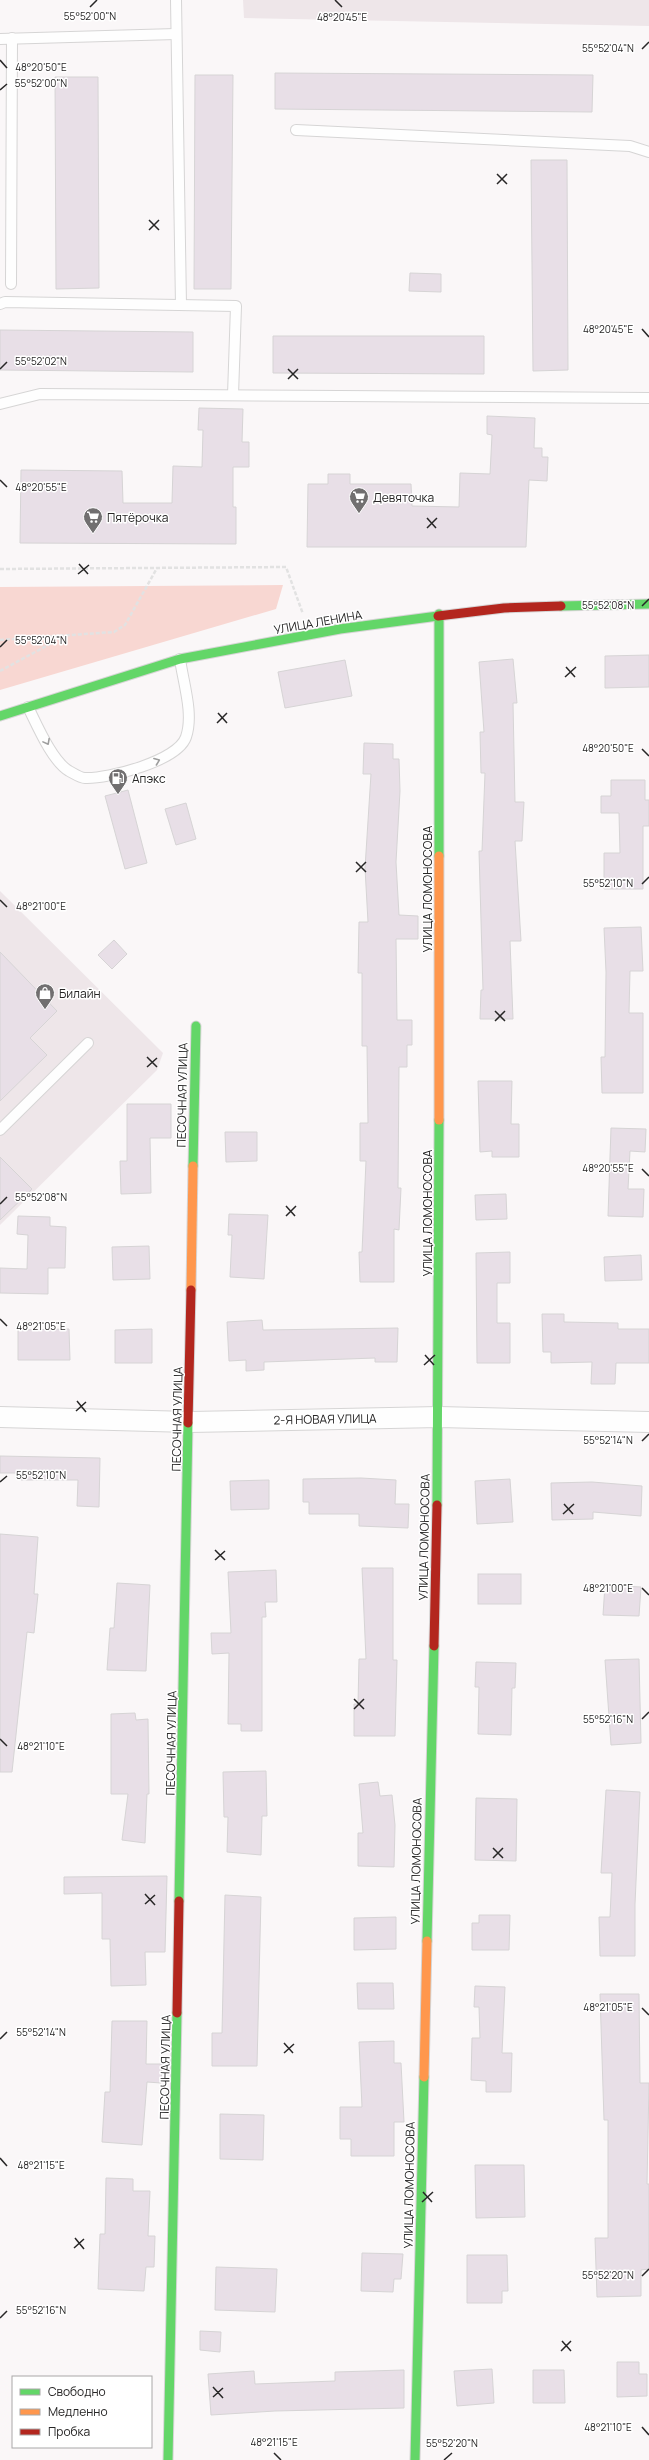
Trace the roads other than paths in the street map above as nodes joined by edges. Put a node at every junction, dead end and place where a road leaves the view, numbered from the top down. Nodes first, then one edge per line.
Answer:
1 (176, 0) edge
2 (176, 34) junction
3 (12, 38) junction
4 (0, 39) edge
5 (296, 130) dead end
6 (649, 152) edge
7 (11, 284) dead end
8 (0, 304) edge
9 (181, 305) junction
10 (233, 395) junction
11 (649, 398) edge
12 (0, 404) edge
13 (649, 604) edge
14 (439, 614) junction
15 (180, 659) junction
16 (28, 707) junction
17 (0, 716) edge
18 (196, 1026) dead end
19 (88, 1043) dead end
20 (0, 1130) edge
21 (0, 1417) edge
22 (439, 1417) junction
23 (190, 1422) junction
24 (649, 1422) edge
25 (168, 2460) edge
26 (415, 2460) edge

1 - 2 lane
2 - 3 lane
2 - 9 lane
3 - 4 lane
3 - 7 lane
5 - 6 lane
8 - 9 lane
9 - 10 lane
10 - 11 lane
10 - 12 lane
13 - 14 street, УЛИЦА ЛЕНИНА
14 - 15 street, УЛИЦА ЛЕНИНА
14 - 22 street, УЛИЦА ЛОМОНОСОВА
15 - 16 street, УЛИЦА ЛЕНИНА
16 -> 15 lane
16 - 17 street, УЛИЦА ЛЕНИНА
18 - 23 street, ПЕСОЧНАЯ УЛИЦА
19 - 20 lane
21 - 23 street, 2-Я НОВАЯ УЛИЦА
22 - 23 street, 2-Я НОВАЯ УЛИЦА
22 - 24 street, 2-Я НОВАЯ УЛИЦА
22 - 26 street, УЛИЦА ЛОМОНОСОВА
23 - 25 street, ПЕСОЧНАЯ УЛИЦА

